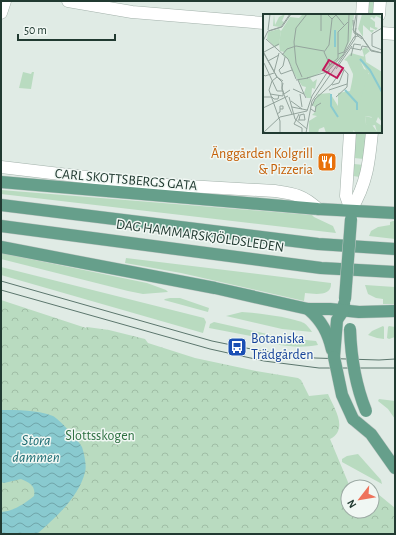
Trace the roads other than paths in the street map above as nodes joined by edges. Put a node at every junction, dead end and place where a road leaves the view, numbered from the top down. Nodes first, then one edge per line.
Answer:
1 (5, 1) edge
2 (68, 1) edge
3 (363, 1) edge
4 (380, 1) edge
5 (132, 7) edge
6 (1, 13) edge
7 (362, 14) edge
8 (379, 14) edge
9 (263, 23) edge
10 (382, 33) edge
11 (395, 34) edge
12 (350, 133) edge
13 (372, 133) edge
14 (1, 167) edge
15 (1, 182) edge
16 (1, 205) edge
17 (318, 209) junction
18 (395, 213) edge
19 (351, 214) junction
20 (1, 226) edge
21 (1, 247) edge
22 (395, 249) edge
23 (395, 272) edge
24 (308, 309) junction
25 (343, 311) junction
26 (395, 311) edge
27 (332, 333) junction
28 (370, 434) junction
29 (395, 468) edge

1 - 6 street
2 - 5 street
3 - 7 street
4 - 8 street
5 - 9 street
10 - 11 street
12 - 19 street
13 - 19 street
14 - 17 street, CARL SKOTTSBERGS GATA
15 - 17 main road
16 - 22 main road, DAG HAMMARSKJÖLDSLEDEN
17 - 19 main road
18 - 19 main road
19 - 25 main road, bridge
20 - 23 main road, DAG HAMMARSKJÖLDSLEDEN
21 - 24 main road
24 - 25 main road
24 - 27 main road
25 - 26 main road
25 - 27 main road
25 - 28 main road, bridge
27 - 28 main road, bridge
28 - 29 main road

